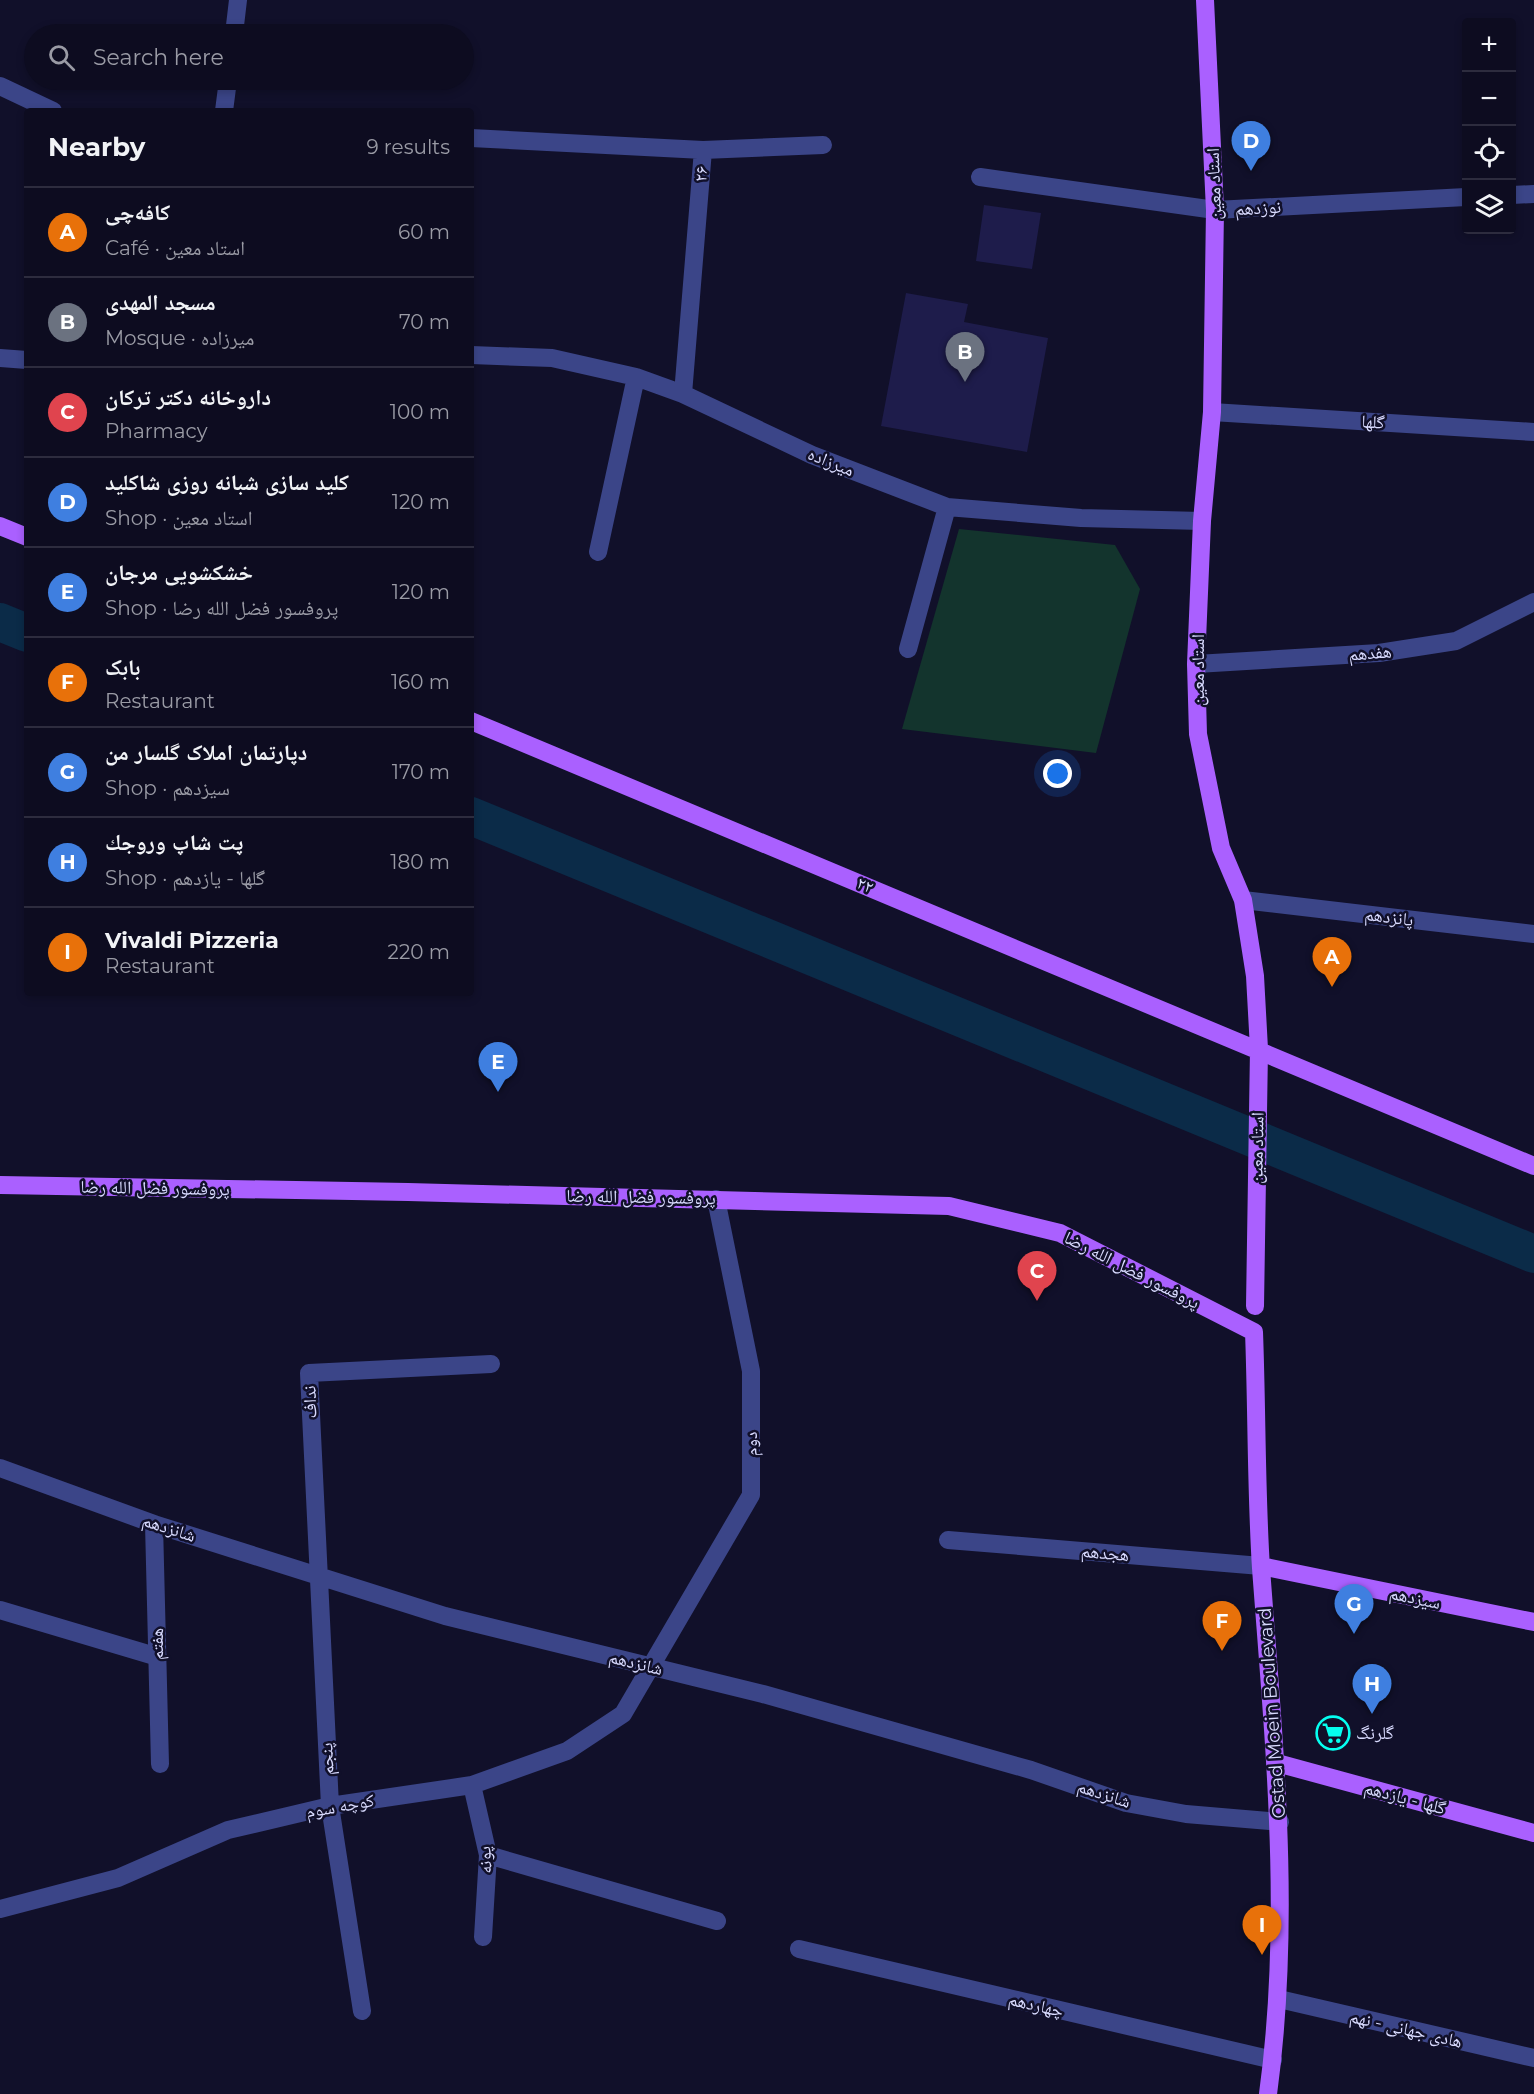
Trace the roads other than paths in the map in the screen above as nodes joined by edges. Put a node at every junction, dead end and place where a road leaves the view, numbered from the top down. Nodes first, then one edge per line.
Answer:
1 (238, 0) edge
2 (1205, 0) edge
3 (235, 24) edge
4 (0, 86) edge
5 (227, 90) edge
6 (47, 108) edge
7 (224, 108) edge
8 (474, 138) edge
9 (824, 145) dead end
10 (703, 150) junction
11 (980, 177) dead end
12 (1534, 194) edge
13 (1516, 195) edge
14 (1462, 197) edge
15 (1215, 210) junction
16 (474, 355) edge
17 (0, 358) edge
18 (24, 360) edge
19 (636, 377) junction
20 (683, 393) junction
21 (1212, 412) junction
22 (1534, 432) edge
23 (947, 507) junction
24 (1202, 521) junction
25 (0, 526) edge
26 (24, 536) edge
27 (598, 552) dead end
28 (1534, 602) edge
29 (908, 649) dead end
30 (1196, 664) junction
31 (474, 722) edge
32 (1243, 900) junction
33 (1534, 934) edge
34 (1259, 1049) junction
35 (1534, 1166) edge
36 (0, 1185) edge
37 (716, 1199) junction
38 (1255, 1306) joint
39 (1254, 1332) junction
40 (491, 1364) dead end
41 (0, 1468) edge
42 (154, 1524) junction
43 (948, 1540) dead end
44 (1261, 1566) junction
45 (318, 1577) junction
46 (0, 1610) edge
47 (1534, 1622) edge
48 (158, 1658) junction
49 (652, 1666) junction
50 (1277, 1763) junction
51 (160, 1764) dead end
52 (472, 1785) junction
53 (330, 1806) junction
54 (1280, 1822) junction
55 (1534, 1833) edge
56 (488, 1856) junction
57 (0, 1909) edge
58 (717, 1921) dead end
59 (483, 1937) dead end
60 (799, 1949) dead end
61 (1279, 1999) junction
62 (362, 2011) dead end
63 (1534, 2058) edge
64 (1273, 2060) junction
65 (1268, 2094) edge

1 - 3 street
2 - 15 main road, استاد معین
4 - 6 street
5 - 7 street
8 - 10 street, ۲۶
9 - 10 street
10 - 20 street, ۲۶
11 - 15 street, نوزدهم
12 - 13 street
14 - 15 street, نوزدهم
15 - 21 main road, استاد معین
16 - 19 street, میرزاده
17 - 18 street
19 - 20 street, میرزاده
19 - 27 street
20 - 23 street, میرزاده
21 - 22 street, گلها
21 - 24 main road, استاد معین
23 - 24 street, میرزاده
23 - 29 street
24 - 30 main road, استاد معین
25 - 26 main road
28 - 30 street, هفدهم
30 - 32 main road, استاد معین
31 - 34 main road, ۲۲
32 - 33 street, پانزدهم
32 - 34 main road, استاد معین
34 - 35 main road, ۲۲
34 - 38 main road, استاد معین
36 - 37 main road, پروفسور فضل الله رضا
37 - 39 main road, پروفسور فضل الله رضا
37 - 49 street, دوم
38 - 39 street, استاد معین
39 - 44 main road, Ostad Moein Boulevard
40 - 45 street, نداف
41 - 42 street, شانزدهم
42 - 45 street, شانزدهم
42 - 48 street, هفتم
43 - 44 street, هجدهم
44 - 47 main road, سیزدهم
44 - 50 main road, Ostad Moein Boulevard
45 - 49 street, شانزدهم
45 - 53 street, پنجم
46 - 48 street
48 - 51 street, هفتم
49 - 52 street, کوچه سوم
49 - 54 street, شانزدهم
50 - 54 main road, Ostad Moein Boulevard
50 - 55 main road, گلها - یازدهم
52 - 53 street, کوچه سوم
52 - 56 street, پونه
53 - 57 street, کوچه سوم
53 - 62 street, پنجم
54 - 61 main road, Ostad Moein Boulevard
56 - 58 street
56 - 59 street, پونه
60 - 64 street, چهاردهم
61 - 63 street, هادی جهانی - نهم
61 - 64 main road, Ostad Moein Boulevard
64 - 65 main road, Ostad Moein Boulevard

